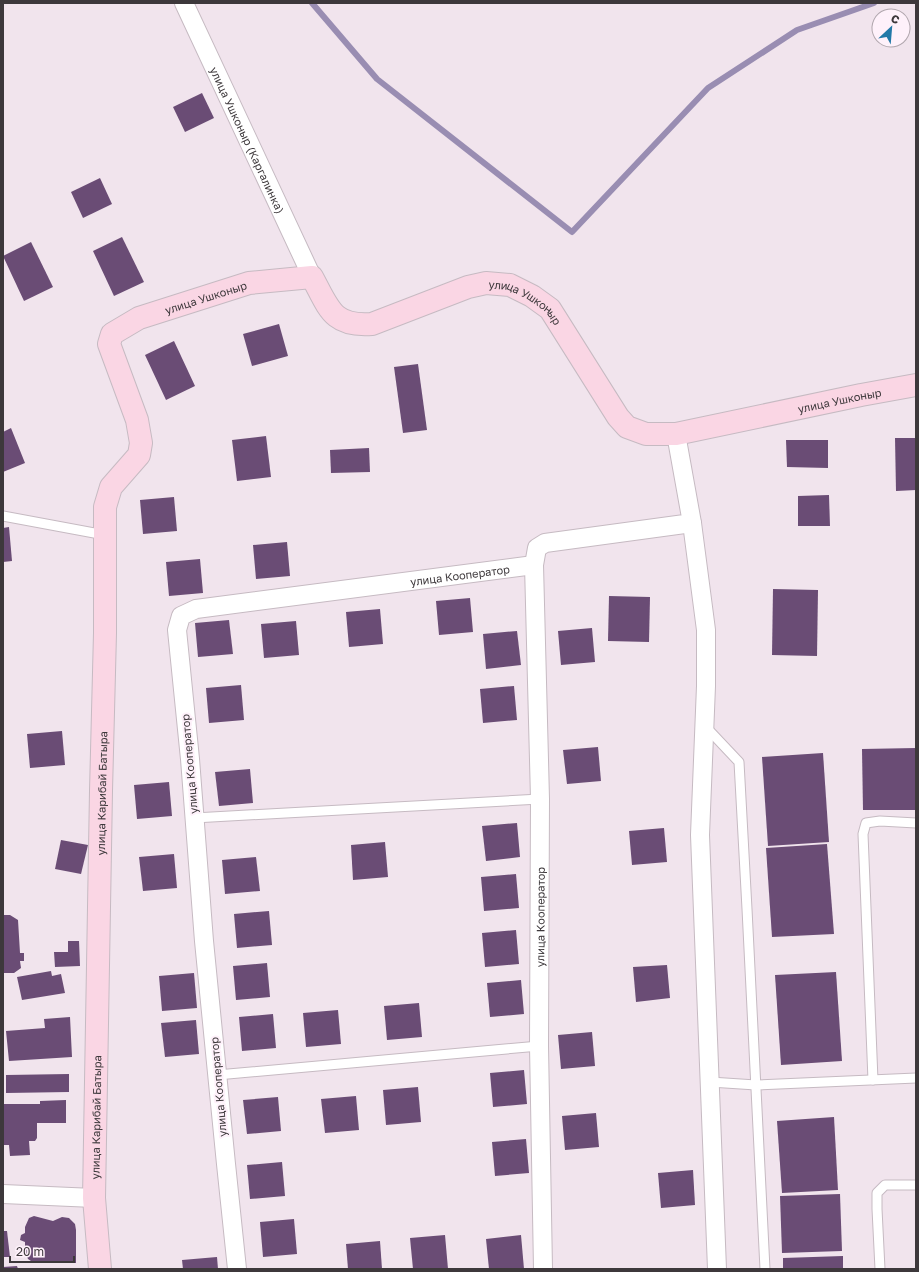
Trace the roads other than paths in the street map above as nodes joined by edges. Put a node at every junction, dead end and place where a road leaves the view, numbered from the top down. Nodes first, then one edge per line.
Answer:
1 (184, 3) edge
2 (312, 277) junction
3 (112, 334) joint
4 (916, 385) edge
5 (676, 434) junction
6 (3, 516) edge
7 (692, 523) junction
8 (105, 535) junction
9 (534, 565) junction
10 (704, 725) junction
11 (540, 799) junction
12 (194, 818) junction
13 (916, 823) edge
14 (539, 1046) junction
15 (217, 1075) junction
16 (916, 1078) edge
17 (873, 1080) junction
18 (710, 1082) junction
19 (756, 1084) junction
20 (916, 1185) edge
21 (3, 1194) edge
22 (94, 1198) junction
23 (100, 1269) edge
24 (237, 1269) edge
25 (543, 1269) edge
26 (717, 1269) edge
27 (765, 1269) edge
28 (880, 1269) edge

1 - 2 street, улица Ушконыр (Каргалинка)
2 - 3 street, улица Ушконыр
2 - 5 street, улица Ушконыр
3 - 8 street, улица Карибай Батыра
4 - 5 street, улица Ушконыр
5 - 7 street
6 - 8 lane
7 - 9 street, улица Кооператор
7 - 10 street
8 - 22 street, улица Карибай Батыра
9 - 11 street, улица Кооператор
9 - 12 street, улица Кооператор
10 - 18 street
10 - 19 lane
11 - 12 lane
11 - 14 street, улица Кооператор
12 - 15 street, улица Кооператор
13 - 17 lane
14 - 15 lane
14 - 25 street, улица Кооператор
15 - 24 street, улица Кооператор
16 - 17 lane
17 - 19 lane
18 - 19 lane
18 - 26 street
19 - 27 lane
20 - 28 lane
21 - 22 street
22 - 23 street, улица Карибай Батыра

